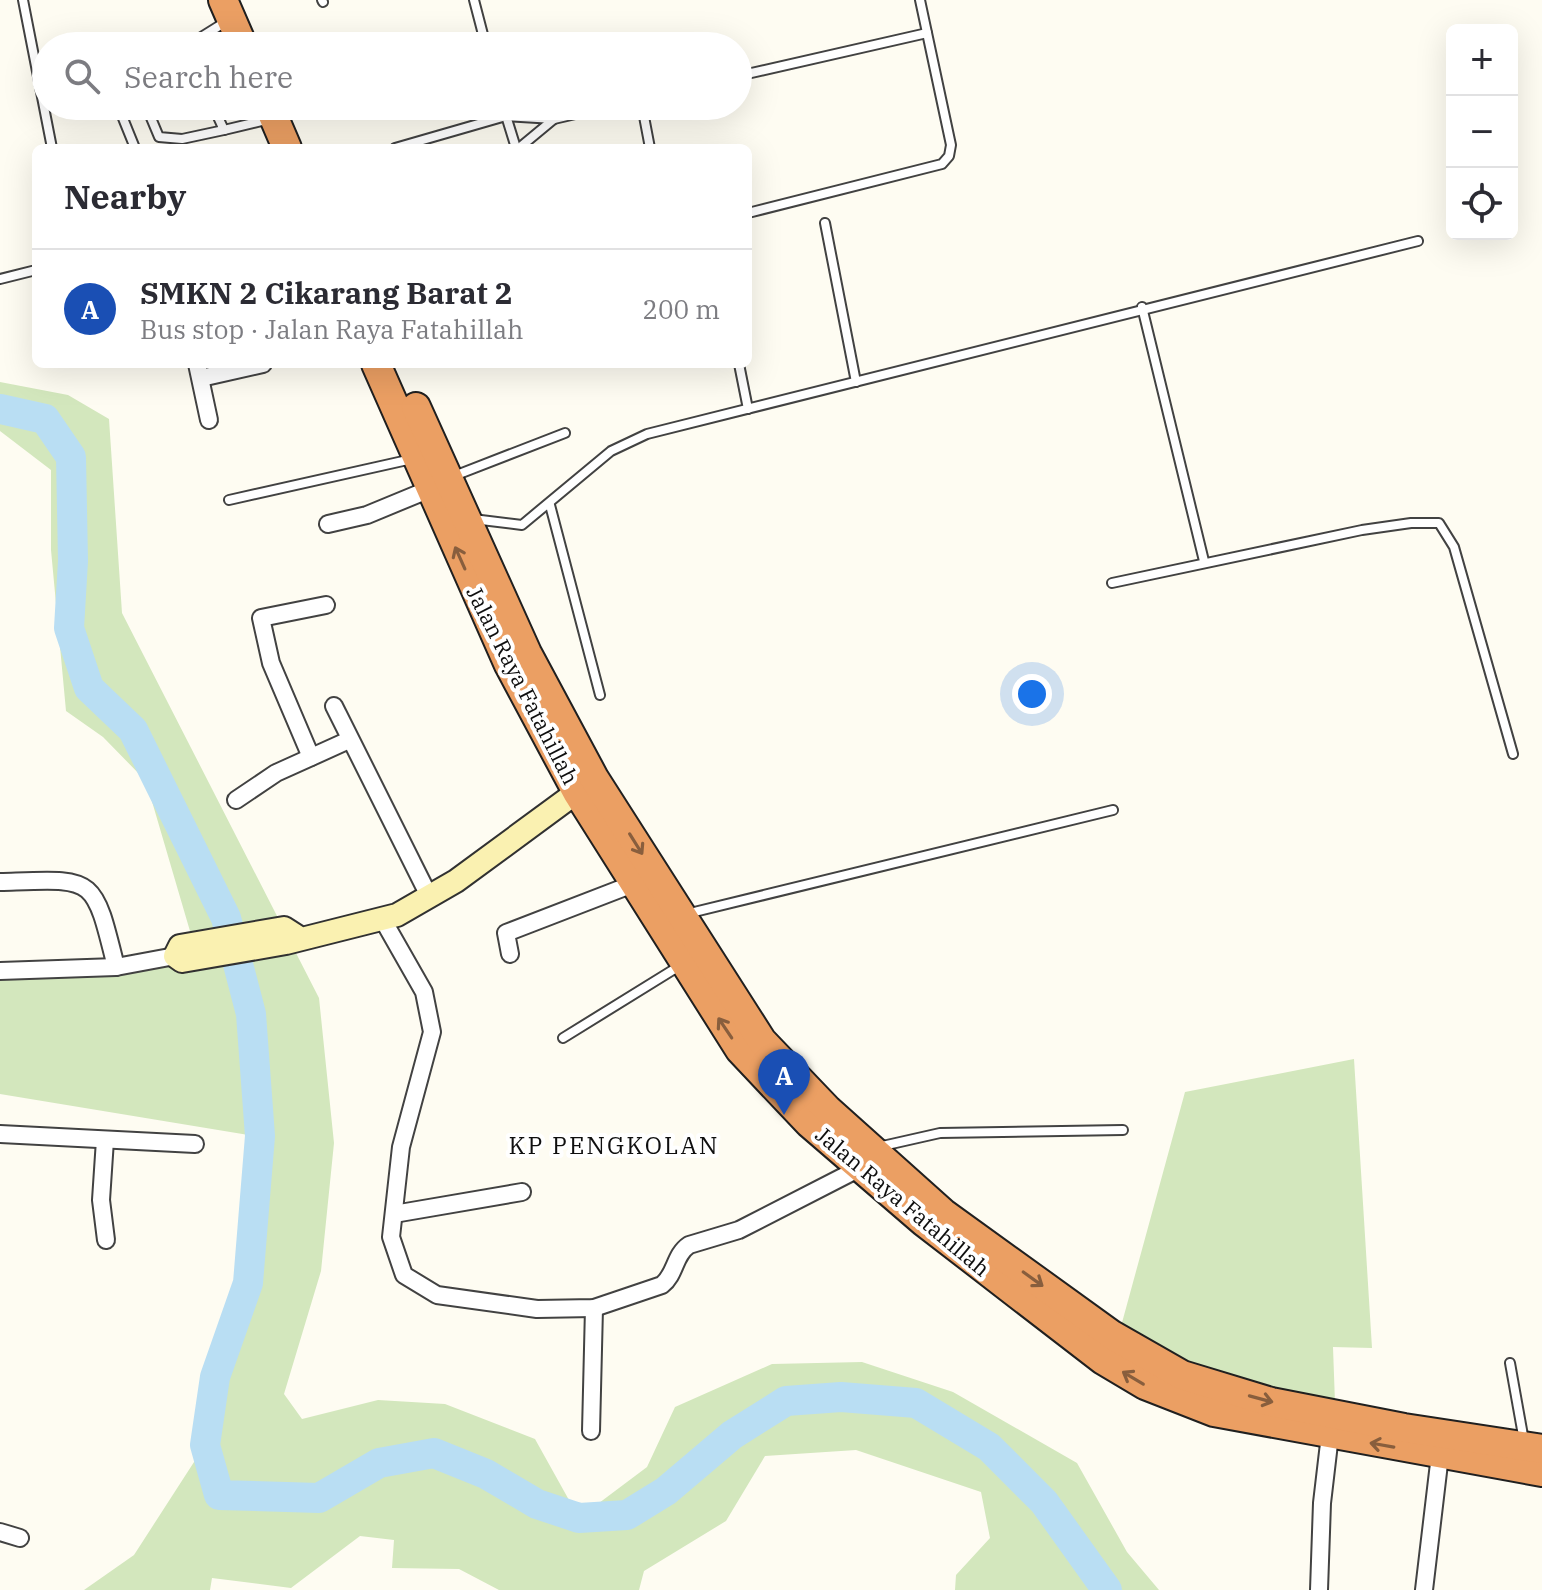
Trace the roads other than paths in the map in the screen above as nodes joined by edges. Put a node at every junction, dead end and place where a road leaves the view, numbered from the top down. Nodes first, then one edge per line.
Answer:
1 (23, 0) edge
2 (474, 0) edge
3 (920, 0) edge
4 (232, 6) edge
5 (203, 32) edge
6 (239, 32) edge
7 (252, 32) edge
8 (482, 32) edge
9 (927, 33) junction
10 (32, 46) edge
11 (752, 73) edge
12 (47, 120) edge
13 (124, 120) edge
14 (152, 120) edge
15 (219, 120) edge
16 (250, 120) edge
17 (280, 120) edge
18 (284, 120) edge
19 (492, 120) edge
20 (508, 120) edge
21 (553, 120) edge
22 (645, 120) edge
23 (224, 130) junction
24 (51, 144) edge
25 (133, 144) edge
26 (286, 144) edge
27 (302, 144) edge
28 (409, 144) edge
29 (516, 144) edge
30 (523, 144) edge
31 (649, 144) edge
32 (752, 212) edge
33 (825, 223) dead end
34 (1418, 241) dead end
35 (32, 271) edge
36 (0, 279) edge
37 (1142, 307) junction
38 (226, 368) edge
39 (378, 368) edge
40 (398, 368) edge
41 (740, 368) edge
42 (199, 371) edge
43 (856, 382) junction
44 (748, 409) junction
45 (209, 420) dead end
46 (565, 433) dead end
47 (417, 458) junction
48 (439, 484) junction
49 (229, 500) dead end
50 (550, 505) junction
51 (465, 517) junction
52 (328, 524) dead end
53 (1204, 561) junction
54 (1112, 583) dead end
55 (326, 605) dead end
56 (600, 695) dead end
57 (334, 706) dead end
58 (349, 740) junction
59 (1513, 754) dead end
60 (311, 757) junction
61 (577, 792) junction
62 (236, 800) dead end
63 (1113, 810) dead end
64 (0, 882) edge
65 (633, 884) junction
66 (430, 898) junction
67 (681, 916) junction
68 (383, 920) junction
69 (510, 954) dead end
70 (179, 955) joint
71 (683, 965) junction
72 (116, 967) junction
73 (0, 971) edge
74 (563, 1038) dead end
75 (1123, 1130) dead end
76 (0, 1134) edge
77 (105, 1140) junction
78 (195, 1144) dead end
79 (866, 1158) junction
80 (522, 1192) dead end
81 (394, 1214) junction
82 (106, 1240) dead end
83 (594, 1308) junction
84 (1510, 1363) dead end
85 (591, 1431) dead end
86 (1330, 1435) junction
87 (1533, 1447) edge
88 (1440, 1455) junction
89 (1542, 1472) edge
90 (0, 1532) edge
91 (20, 1538) dead end
92 (1319, 1590) edge
93 (1424, 1590) edge

1 - 10 lane
2 - 8 lane
3 - 9 lane
4 - 5 lane
4 - 6 highway
4 - 7 highway
9 - 11 lane
9 - 32 lane
12 - 24 lane
13 - 25 lane
14 - 23 lane
15 - 23 lane
16 - 23 lane
17 - 26 highway
18 - 27 highway
19 - 28 lane
20 - 29 lane
21 - 30 lane
22 - 31 lane
33 - 43 lane
34 - 37 lane
35 - 36 lane
37 - 43 lane
37 - 53 lane
38 - 42 street
39 - 47 highway, Jalan Raya Fatahillah
40 - 48 highway, Jalan Raya Fatahillah
41 - 44 lane
42 - 45 street
43 - 44 lane
44 - 50 lane
46 - 48 lane
47 - 48 highway, Jalan Raya Fatahillah
47 - 49 lane
48 - 51 highway, Jalan Raya Fatahillah
48 - 52 street
61 -> 48 highway, Jalan Raya Fatahillah
50 - 51 lane
50 - 56 lane
51 -> 67 highway, Jalan Raya Fatahillah
53 - 54 lane
53 - 59 lane
55 - 60 street
57 - 58 street
58 - 60 street
58 - 66 street
60 - 62 street
61 - 65 highway, Jalan Raya Fatahillah
61 - 66 street
63 - 67 lane
64 - 72 street
65 - 69 street
65 - 71 highway, Jalan Raya Fatahillah
66 - 68 street
67 - 79 highway, Jalan Raya Fatahillah
68 - 70 street
68 - 81 street
70 - 72 street
71 - 74 lane
79 -> 71 highway, Jalan Raya Fatahillah
72 - 73 street
75 - 79 lane
76 - 77 street
77 - 78 street
77 - 82 street
79 - 83 street
86 -> 79 highway, Jalan Raya Fatahillah
79 -> 87 highway, Jalan Raya Fatahillah
80 - 81 street
81 - 83 street
83 - 85 street
84 - 87 lane
88 -> 86 highway, Jalan Raya Fatahillah
86 - 92 street
88 - 89 highway, Jalan Raya Fatahillah
88 - 93 street
90 - 91 street

